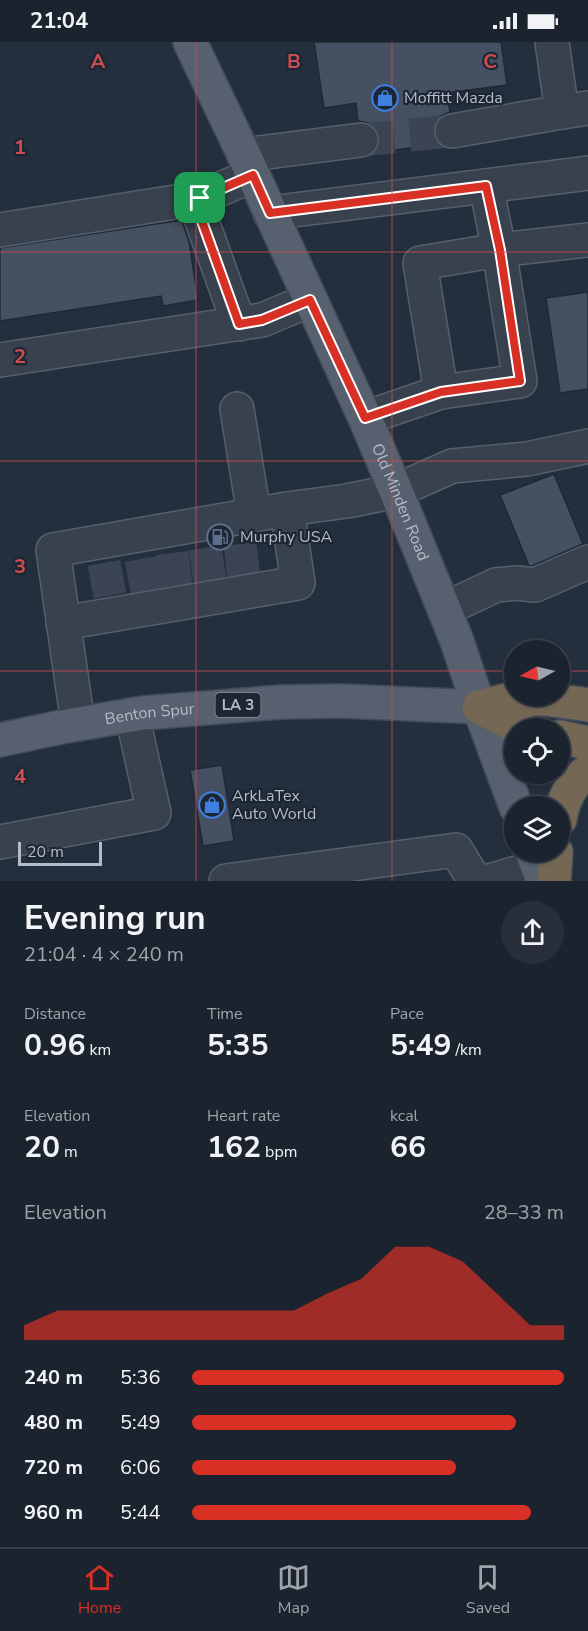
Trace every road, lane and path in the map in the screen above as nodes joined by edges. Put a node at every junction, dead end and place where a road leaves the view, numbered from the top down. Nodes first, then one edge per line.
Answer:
1 (190, 42) edge
2 (552, 42) edge
3 (575, 110) edge
4 (452, 131) tunnel mouth
5 (361, 140) tunnel mouth
6 (248, 165) junction
7 (588, 173) edge
8 (486, 186) junction
9 (194, 199) junction
10 (270, 213) junction
11 (0, 230) edge
12 (588, 240) edge
13 (500, 250) junction
14 (310, 300) junction
15 (239, 324) junction
16 (0, 360) edge
17 (441, 392) junction
18 (237, 409) dead end
19 (365, 418) junction
20 (588, 446) edge
21 (396, 491) junction
22 (287, 509) junction
23 (243, 526) junction
24 (588, 562) edge
25 (446, 609) junction
26 (63, 623) junction
27 (588, 705) edge
28 (479, 707) junction
29 (132, 715) junction
30 (504, 720) edge
31 (78, 724) junction
32 (570, 739) edge
33 (0, 740) edge
34 (588, 743) edge
35 (588, 771) edge
36 (512, 796) edge
37 (566, 796) edge
38 (0, 842) edge
39 (545, 867) edge
40 (226, 881) edge
41 (475, 881) edge
42 (489, 881) edge

1 - 6 main road, Old Minden Road
2 - 3 street
3 - 4 street
5 - 6 street
6 - 9 street
6 - 10 main road, Old Minden Road
7 - 8 street
8 - 10 street
8 - 13 street
9 - 11 street
9 - 15 street
10 - 14 main road, Old Minden Road
12 - 13 street
13 - 17 street
13 - 17 street
14 - 15 street
14 - 19 main road, Old Minden Road
15 - 16 street
17 - 19 street
18 - 23 street
19 - 21 main road, Old Minden Road
20 - 21 street
21 - 22 street
21 - 25 main road, Old Minden Road
22 - 23 street
22 - 26 street
23 - 26 street
24 - 25 street
25 - 28 main road, Old Minden Road
26 - 31 street
27 - 28 highway
28 - 29 main road, Benton Spur / LA 3
28 - 30 highway
28 - 36 main road, Old Minden Road
29 - 31 main road, Benton Spur / LA 3
29 - 38 street
31 - 33 main road, Benton Spur / LA 3
32 - 34 highway
35 - 37 highway
39 - 42 street
40 - 41 street

